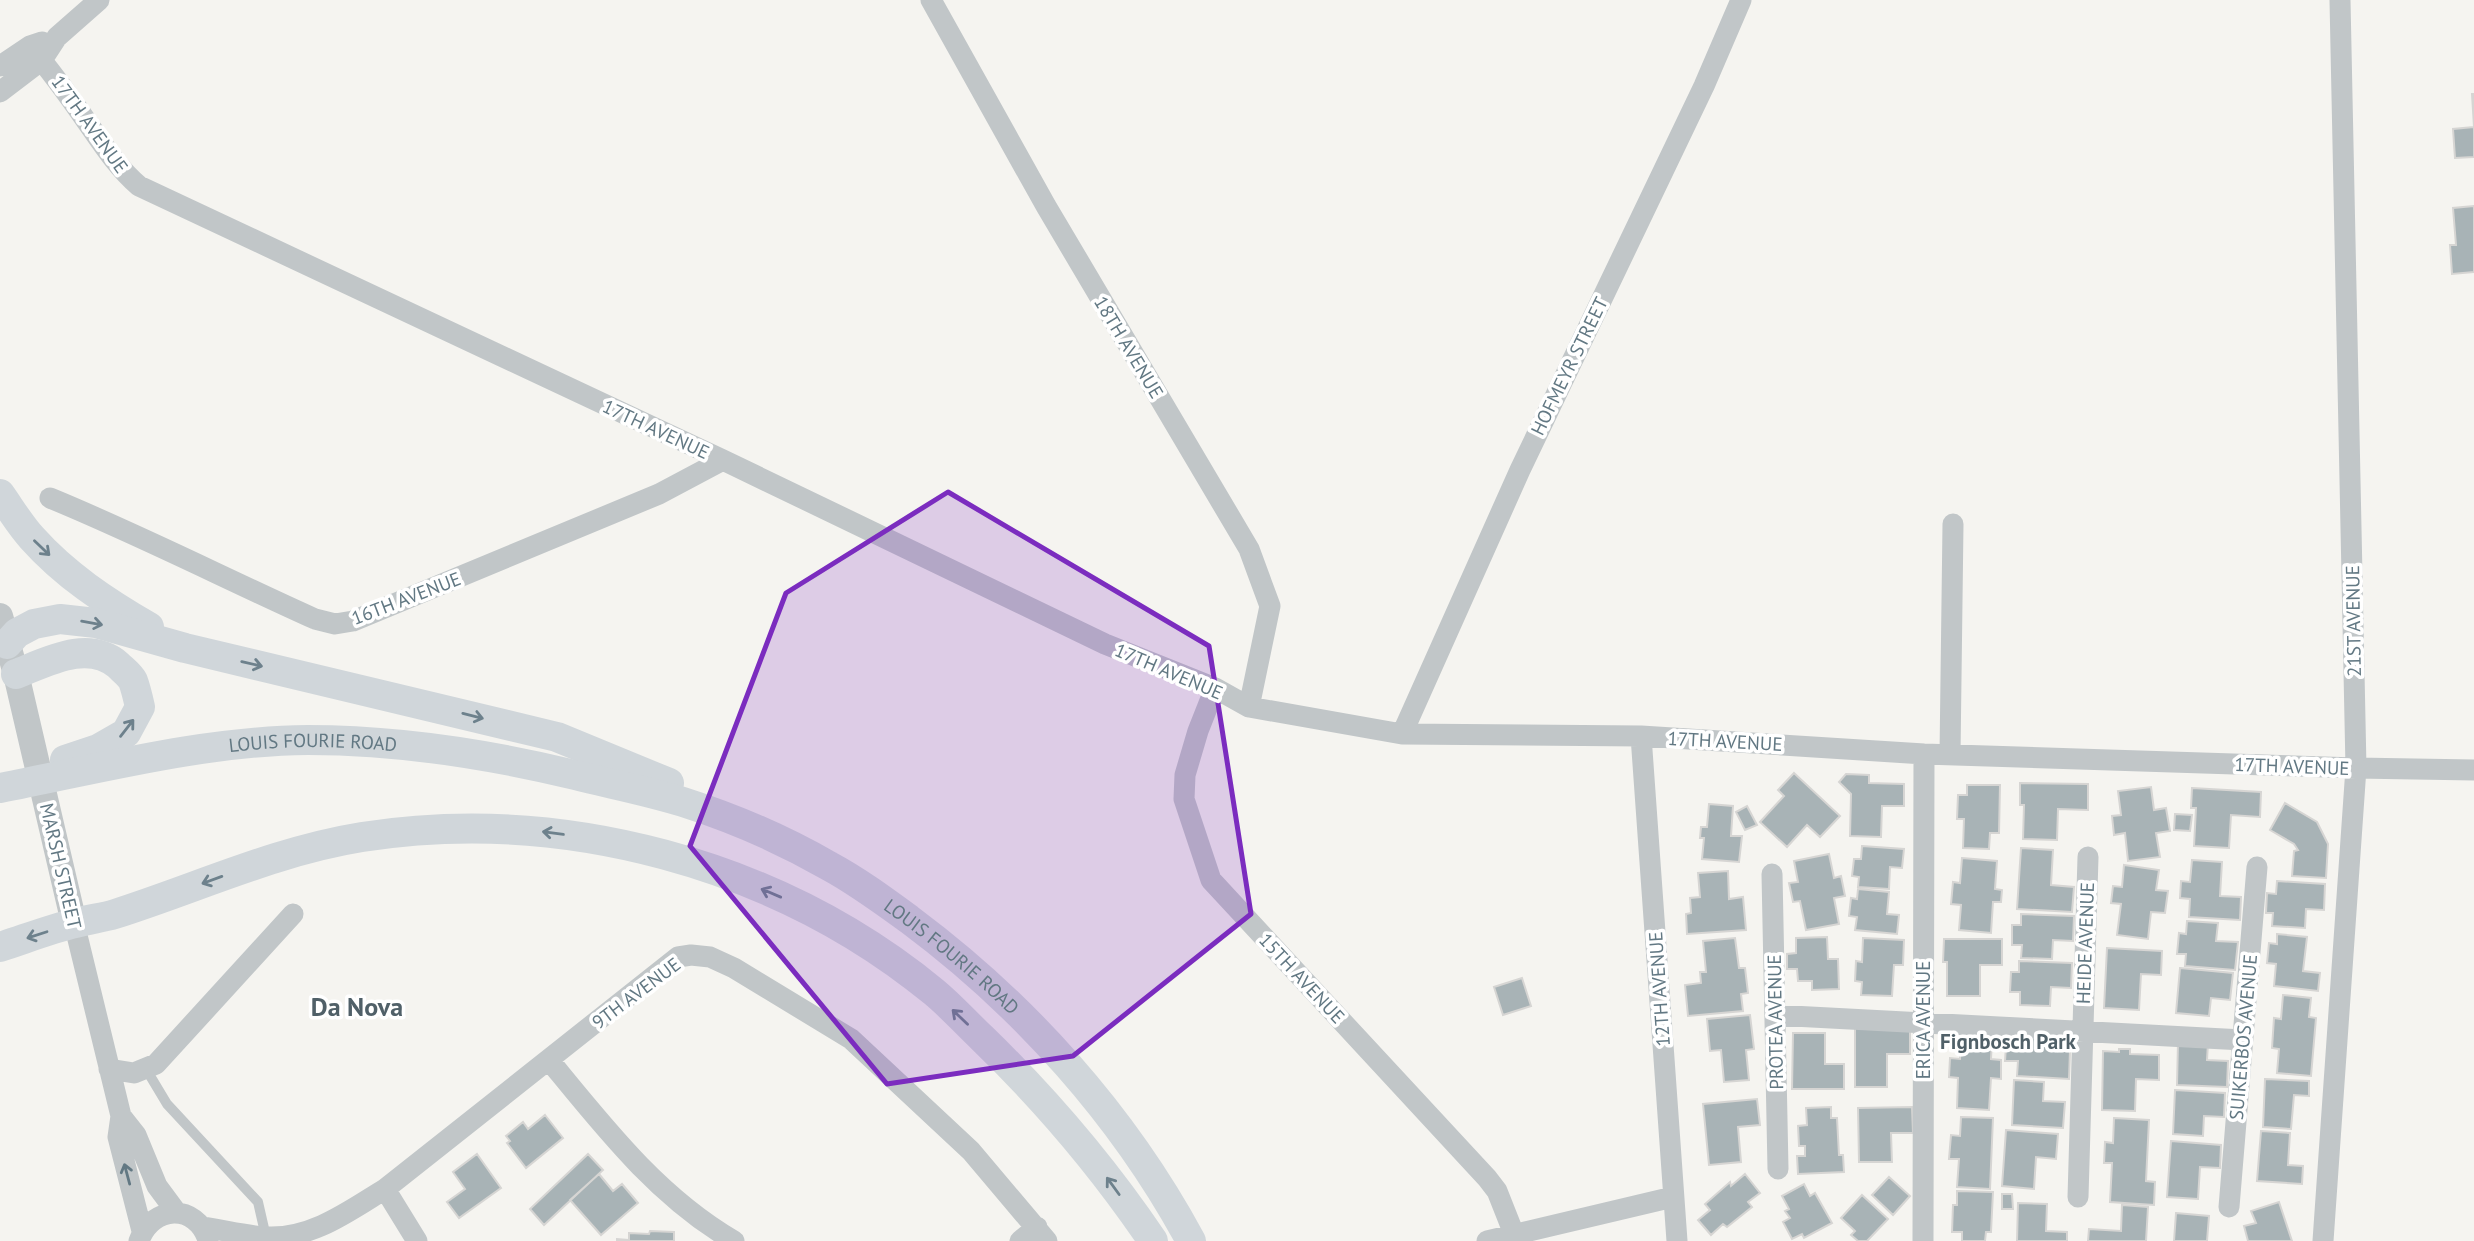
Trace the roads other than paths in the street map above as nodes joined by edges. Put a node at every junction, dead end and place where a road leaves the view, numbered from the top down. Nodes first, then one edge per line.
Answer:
1 (99, 0) edge
2 (931, 0) edge
3 (1741, 0) edge
4 (2340, 0) edge
5 (36, 53) junction
6 (3, 81) edge
7 (723, 460) junction
8 (0, 494) edge
9 (50, 498) dead end
10 (1953, 524) dead end
11 (4, 630) edge
12 (185, 648) junction
13 (16, 674) junction
14 (1215, 688) junction
15 (1249, 707) junction
16 (1402, 734) junction
17 (1641, 736) junction
18 (1924, 754) junction
19 (1950, 755) junction
20 (2356, 768) junction
21 (2474, 770) edge
22 (0, 787) edge
23 (625, 787) junction
24 (2088, 857) dead end
25 (830, 866) junction
26 (2257, 867) dead end
27 (1772, 874) dead end
28 (293, 914) dead end
29 (74, 923) junction
30 (0, 947) edge
31 (1774, 1015) junction
32 (1923, 1023) junction
33 (2083, 1031) junction
34 (2243, 1040) junction
35 (549, 1060) junction
36 (108, 1069) junction
37 (146, 1069) junction
38 (121, 1116) junction
39 (1777, 1169) dead end
40 (385, 1189) junction
41 (1673, 1197) junction
42 (2078, 1197) dead end
43 (2229, 1207) dead end
44 (177, 1213) junction
45 (206, 1234) edge
46 (1042, 1234) edge
47 (1514, 1234) junction
48 (141, 1236) edge
49 (261, 1239) edge
50 (417, 1241) edge
51 (734, 1241) edge
52 (1020, 1241) edge
53 (1153, 1241) edge
54 (1178, 1241) edge
55 (1191, 1241) edge
56 (1487, 1241) edge
57 (1676, 1241) edge
58 (1923, 1241) edge
59 (2323, 1241) edge

1 - 5 street
2 - 15 street, 18TH AVENUE
3 - 16 street, HOFMEYR STREET
4 - 20 street, 21ST AVENUE
5 - 6 street
5 - 7 street, 17TH AVENUE
7 - 9 street, 16TH AVENUE
7 - 14 street, 17TH AVENUE
8 -> 12 main road
10 - 19 street
11 -> 12 main road
11 - 13 street, MARSH STREET
12 -> 25 main road
22 -> 13 main road
13 - 29 street, MARSH STREET
14 - 15 street, 17TH AVENUE
14 - 47 street, 15TH AVENUE
15 - 16 street, 17TH AVENUE
16 - 17 street, 17TH AVENUE
17 - 18 street, 17TH AVENUE
17 - 41 street, 12TH AVENUE
18 - 19 street, 17TH AVENUE
18 - 32 street, ERICA AVENUE
19 - 20 street, 17TH AVENUE
20 - 21 street, 17TH AVENUE
20 - 59 street, 21ST AVENUE
22 - 23 main road, LOUIS FOURIE ROAD
23 - 25 main road, LOUIS FOURIE ROAD
23 - 54 main road, LOUIS FOURIE ROAD
24 - 33 street, HEIDE AVENUE
25 - 55 main road, LOUIS FOURIE ROAD
26 - 34 street, SUIKERBOS AVENUE
27 - 31 street, PROTEA AVENUE
28 - 37 street
29 -> 30 main road
29 - 36 street, MARSH STREET
53 -> 29 main road
31 - 32 street
31 - 39 street, PROTEA AVENUE
32 - 33 street
32 - 58 street, ERICA AVENUE
33 - 34 street
33 - 42 street, HEIDE AVENUE
34 - 43 street, SUIKERBOS AVENUE
35 - 40 street, 9TH AVENUE
35 - 46 street, 9TH AVENUE
35 - 51 street
36 - 37 street
36 - 38 street, MARSH STREET
37 - 49 lane
38 - 44 street, MARSH STREET
48 -> 38 street, MARSH STREET
40 - 49 street, 9TH AVENUE
40 - 50 street
41 - 47 street
41 - 57 street, 12TH AVENUE
44 - 45 street
44 - 48 street
45 - 49 street, 9TH AVENUE
46 - 52 street
47 - 56 street

